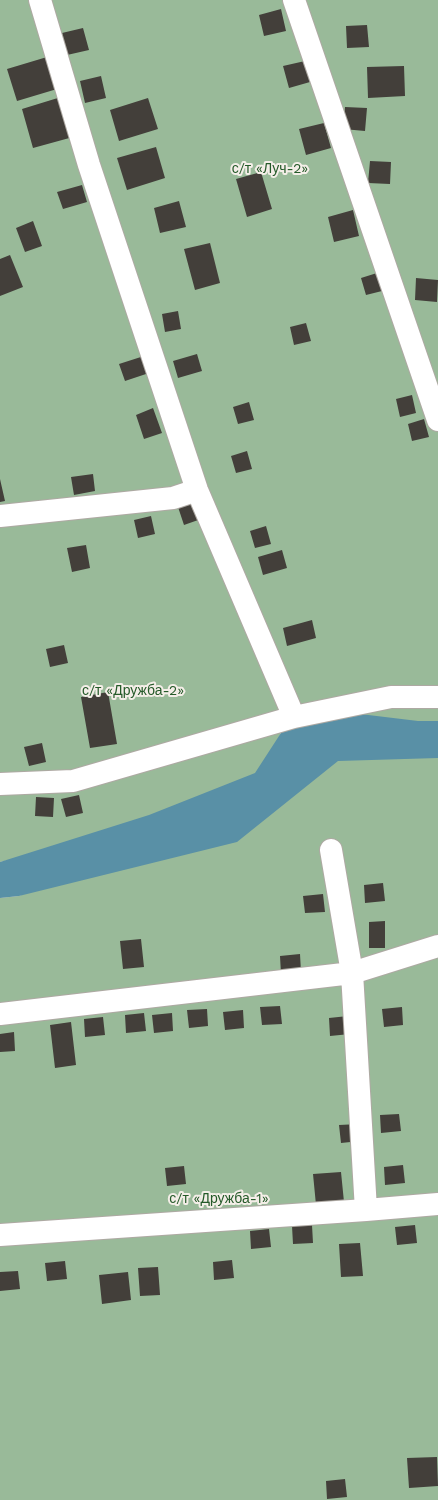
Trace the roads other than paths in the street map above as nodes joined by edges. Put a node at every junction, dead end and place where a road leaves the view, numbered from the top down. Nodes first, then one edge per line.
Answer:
1 (40, 0) edge
2 (294, 0) edge
3 (438, 420) edge
4 (197, 490) junction
5 (0, 516) edge
6 (438, 697) edge
7 (294, 717) junction
8 (0, 784) edge
9 (331, 850) dead end
10 (438, 946) edge
11 (352, 973) junction
12 (0, 1014) edge
13 (438, 1204) edge
14 (366, 1210) junction
15 (0, 1235) edge

1 - 4 street
2 - 3 street
4 - 5 street
4 - 7 street
6 - 7 street
7 - 8 street
9 - 11 street
10 - 11 street
11 - 12 street
11 - 14 street
13 - 14 street
14 - 15 street

